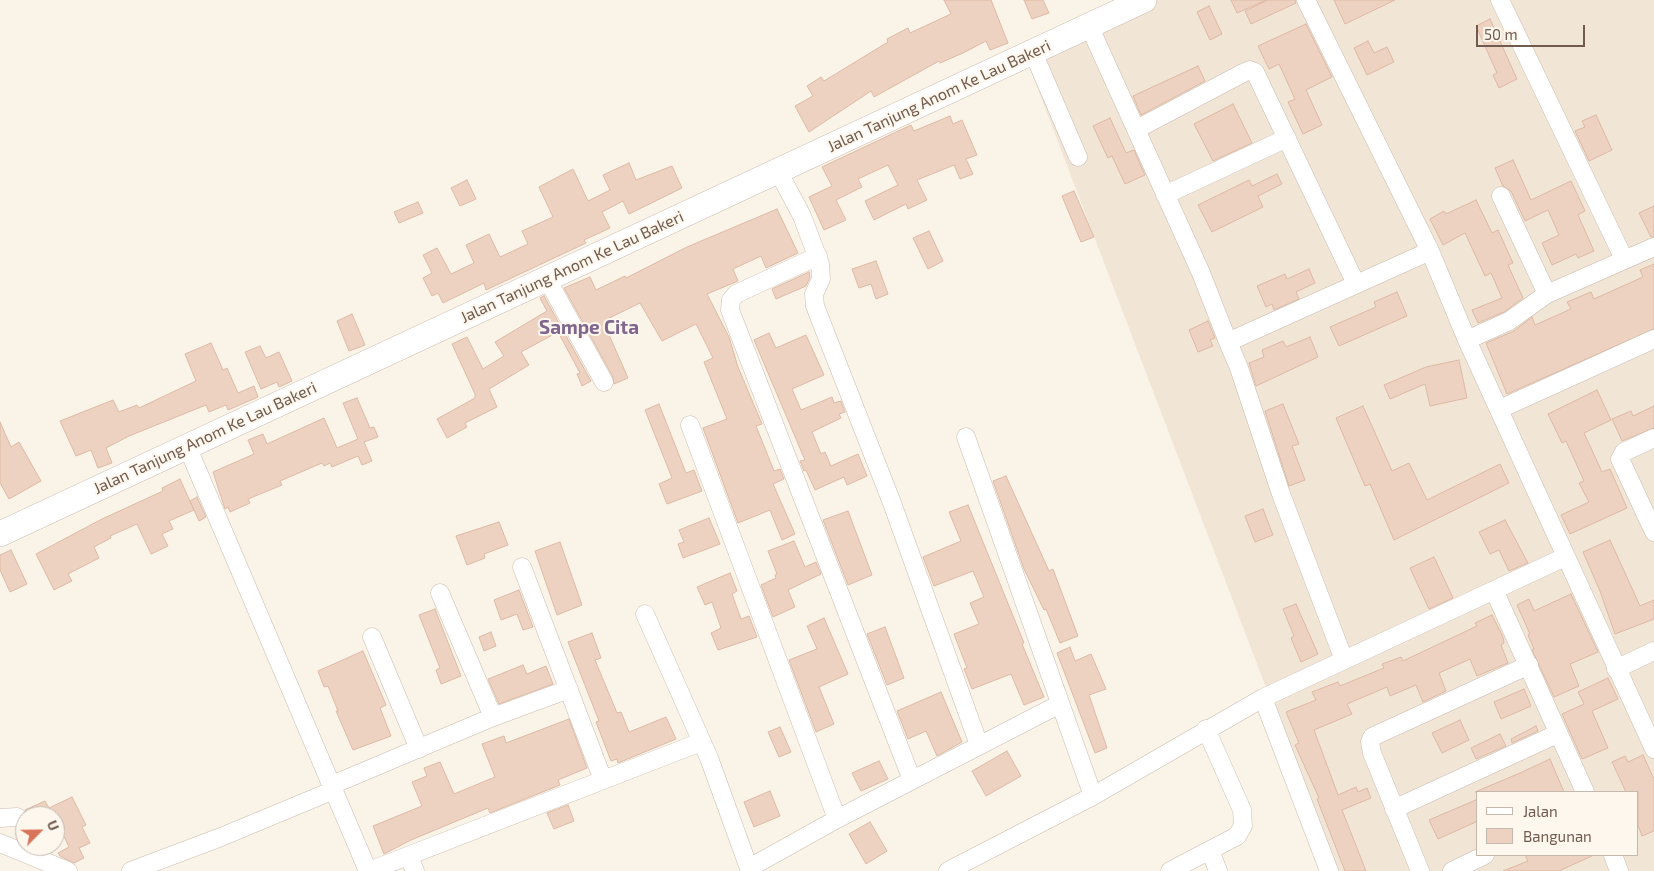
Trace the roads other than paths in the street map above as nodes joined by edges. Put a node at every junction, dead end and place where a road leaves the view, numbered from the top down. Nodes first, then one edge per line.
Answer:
1 (1144, 0) edge
2 (1306, 0) edge
3 (1500, 0) edge
4 (1089, 34) junction
5 (1033, 52) junction
6 (1137, 129) junction
7 (1287, 138) junction
8 (1078, 157) dead end
9 (778, 171) junction
10 (1164, 194) junction
11 (1501, 196) dead end
12 (1654, 247) edge
13 (1430, 251) junction
14 (818, 256) junction
15 (1624, 258) junction
16 (547, 279) junction
17 (1356, 284) junction
18 (1547, 294) junction
19 (1654, 339) edge
20 (1467, 340) junction
21 (1228, 342) junction
22 (604, 382) dead end
23 (1500, 409) junction
24 (690, 425) dead end
25 (966, 437) dead end
26 (1654, 438) edge
27 (187, 446) junction
28 (1, 528) edge
29 (1654, 532) edge
30 (1565, 557) junction
31 (522, 567) dead end
32 (1494, 590) junction
33 (440, 593) dead end
34 (645, 614) dead end
35 (372, 638) dead end
36 (1654, 651) edge
37 (1344, 660) junction
38 (1529, 665) junction
39 (1616, 669) junction
40 (569, 689) junction
41 (1263, 698) junction
42 (1060, 704) junction
43 (493, 717) junction
44 (1206, 729) junction
45 (1557, 734) junction
46 (701, 742) junction
47 (979, 745) junction
48 (419, 749) junction
49 (1654, 749) edge
50 (603, 780) junction
51 (912, 780) junction
52 (332, 788) junction
53 (1585, 791) edge
54 (1093, 796) junction
55 (1394, 809) junction
56 (837, 818) junction
57 (0, 843) edge
58 (1210, 850) junction
59 (1484, 856) edge
60 (1613, 856) edge
61 (412, 864) edge
62 (749, 870) edge
63 (68, 871) edge
64 (131, 871) edge
65 (368, 871) edge
66 (948, 871) edge
67 (1170, 871) edge
68 (1218, 871) edge
69 (1329, 871) edge
70 (1420, 871) edge
71 (1452, 871) edge
72 (1619, 871) edge

1 - 4 main road, Jalan Tanjung Anom Ke Lau Bakeri
2 - 13 street
3 - 15 street
4 - 5 main road, Jalan Tanjung Anom Ke Lau Bakeri
4 - 6 street
5 - 8 street
5 - 9 main road, Jalan Tanjung Anom Ke Lau Bakeri
6 - 7 street
6 - 10 street
7 - 10 street
7 - 17 street
9 - 14 street
9 - 16 main road, Jalan Tanjung Anom Ke Lau Bakeri
10 - 21 street
11 - 18 street
12 - 15 street
13 - 17 street
13 - 20 street
14 - 47 street
14 - 51 street
15 - 18 street
16 - 22 street
16 - 27 main road, Jalan Tanjung Anom Ke Lau Bakeri
17 - 21 street
18 - 20 street
19 - 23 street
20 - 23 street
21 - 37 street
23 - 30 street
24 - 56 street
25 - 42 street
26 - 29 street
27 - 28 main road, Jalan Tanjung Anom Ke Lau Bakeri
27 - 52 street
30 - 32 street
30 - 39 street
31 - 40 street
32 - 37 street
32 - 38 street
33 - 43 street
34 - 46 street
35 - 48 street
36 - 39 street
37 - 41 street
38 - 45 street
38 - 55 street
39 - 49 street
40 - 43 street
40 - 50 street
41 - 44 street
41 - 69 street
42 - 47 street
42 - 54 street
43 - 48 street
44 - 54 street
44 - 58 street
45 - 53 street
45 - 55 street
46 - 50 street
46 - 62 street
47 - 51 street
48 - 52 street
50 - 61 street
51 - 56 street
52 - 64 street
52 - 65 street
54 - 66 street
55 - 70 street
56 - 62 street
57 - 63 street
58 - 67 street
58 - 68 street
59 - 71 street
60 - 72 street
61 - 65 street

